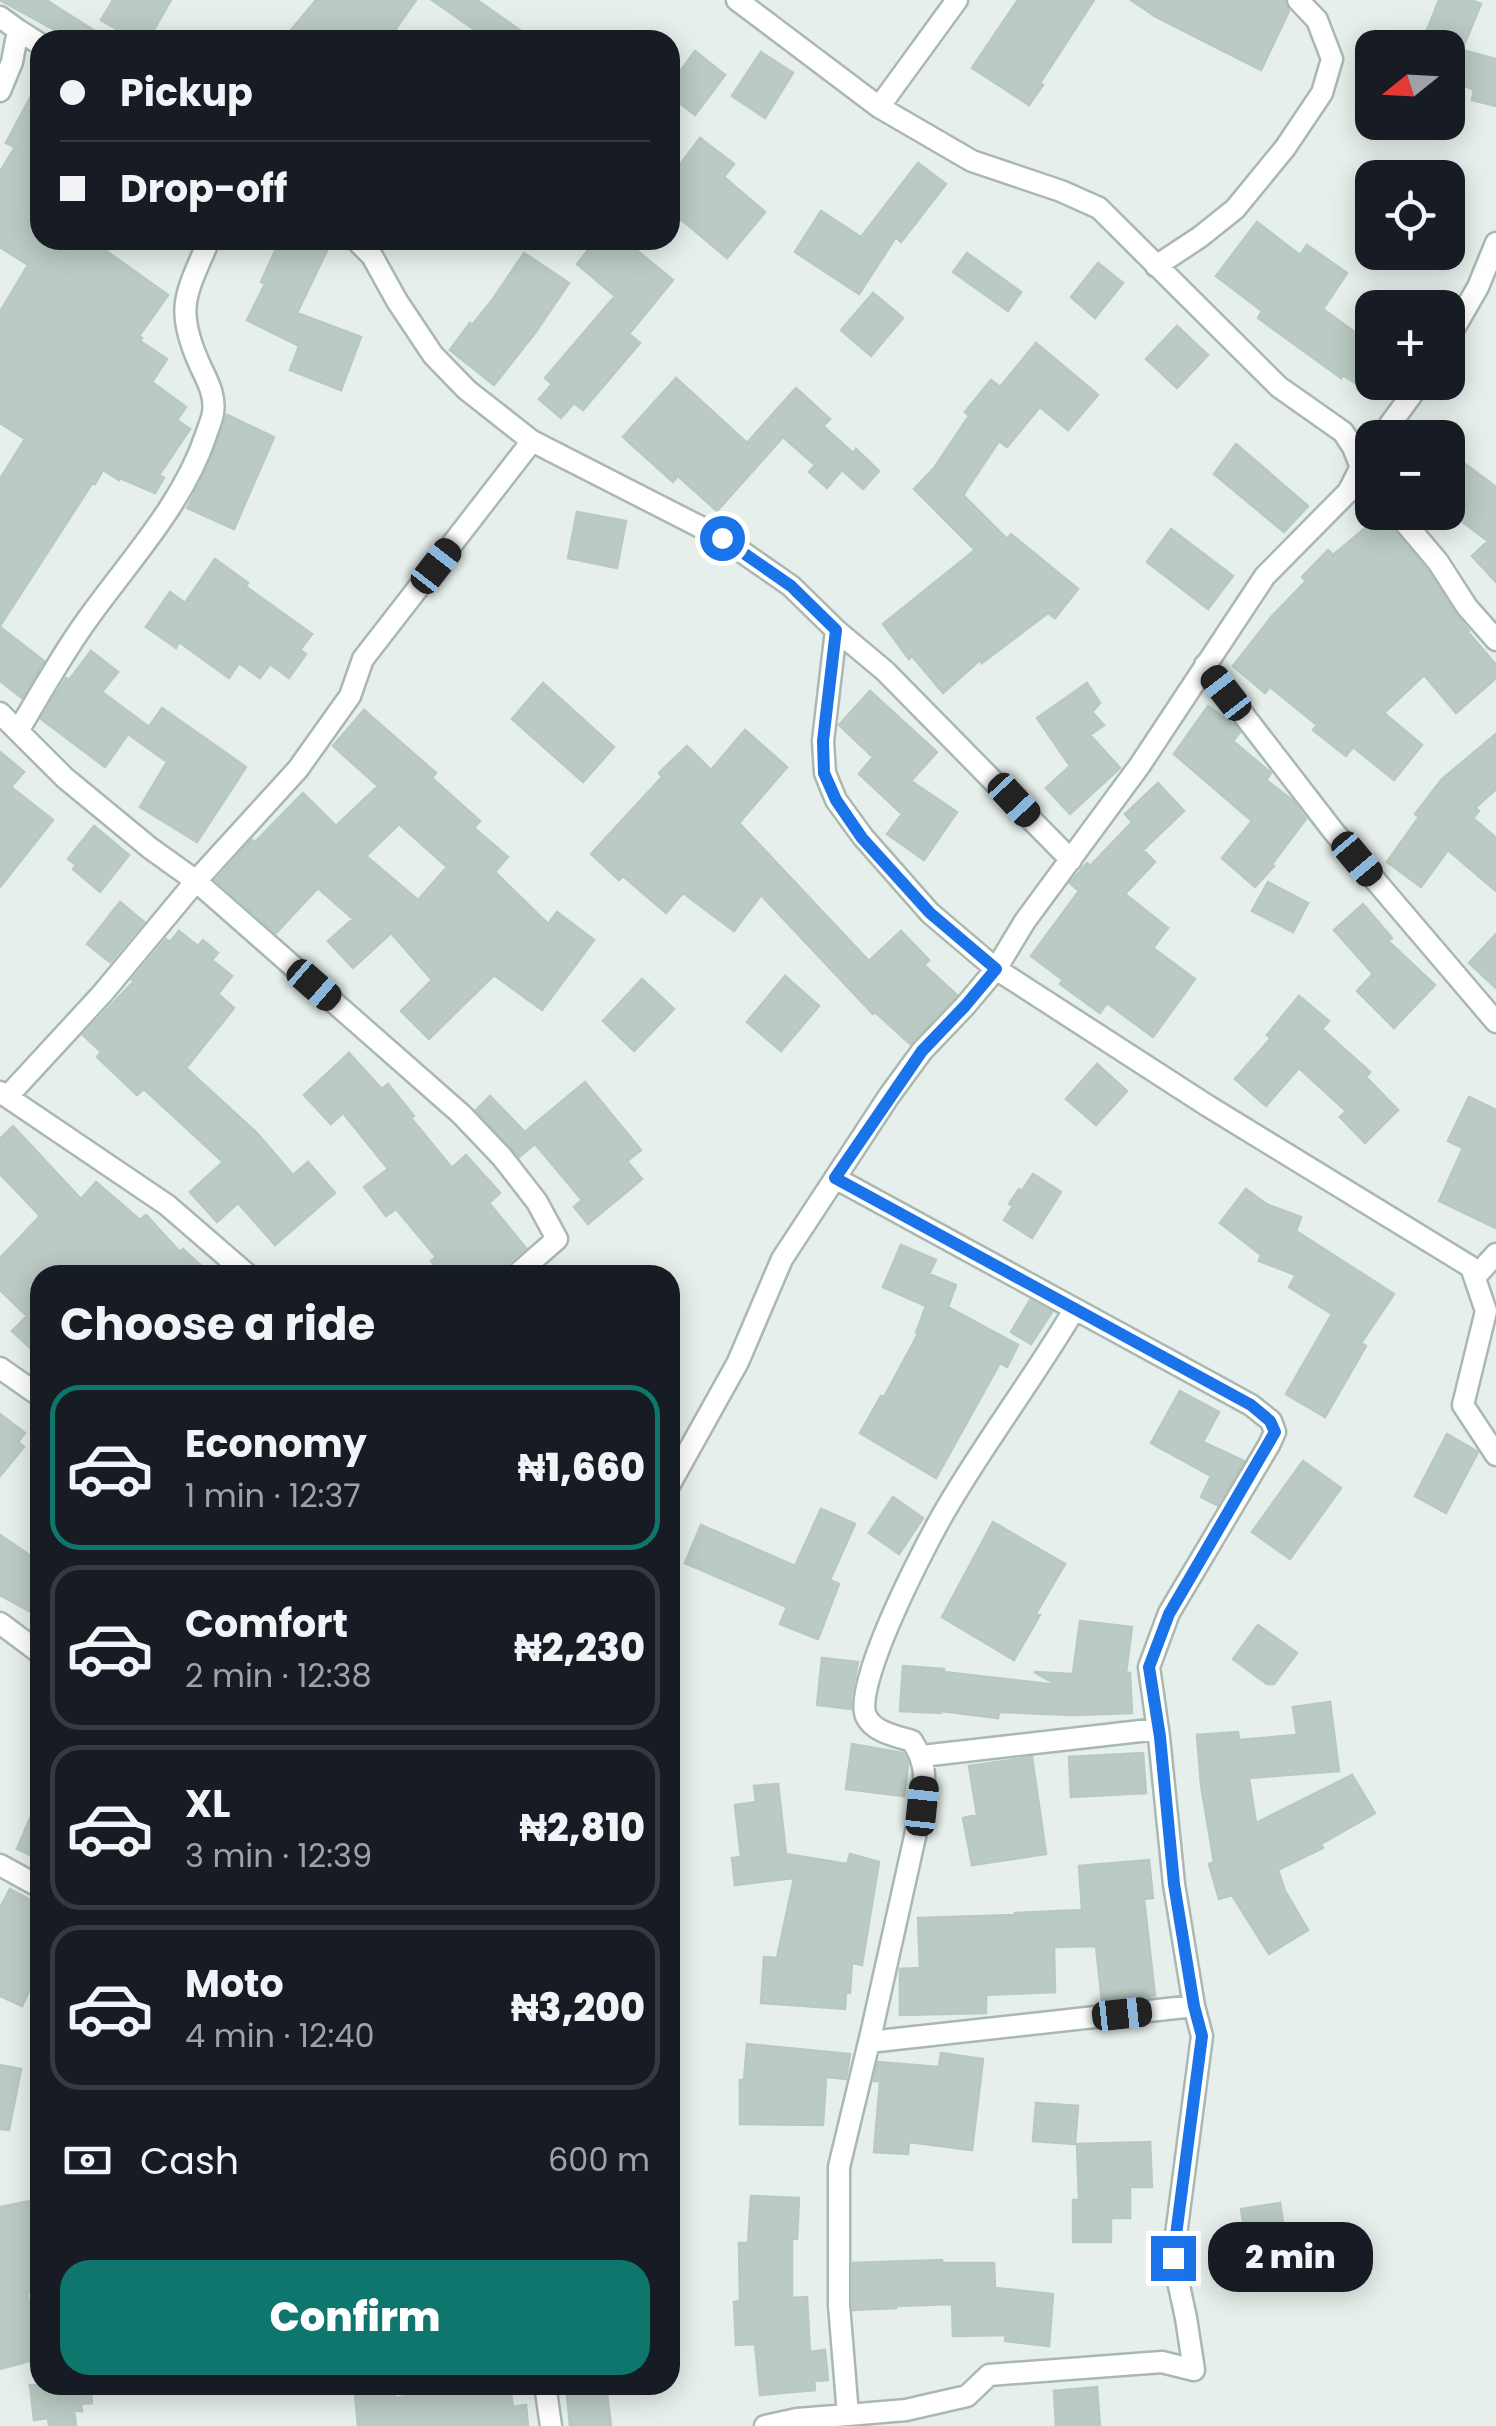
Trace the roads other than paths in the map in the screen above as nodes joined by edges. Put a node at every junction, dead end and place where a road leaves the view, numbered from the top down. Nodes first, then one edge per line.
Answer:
1 (737, 0) edge
2 (957, 0) edge
3 (1298, 0) edge
4 (0, 17) edge
5 (18, 30) junction
6 (30, 38) edge
7 (0, 91) edge
8 (879, 107) junction
9 (1496, 243) edge
10 (205, 250) edge
11 (366, 250) edge
12 (1156, 266) junction
13 (1465, 309) edge
14 (532, 441) junction
15 (1355, 450) edge
16 (1355, 480) edge
17 (1411, 530) edge
18 (836, 630) junction
19 (1496, 640) edge
20 (1205, 665) junction
21 (0, 713) edge
22 (18, 731) junction
23 (1071, 860) junction
24 (196, 882) junction
25 (996, 969) junction
26 (1496, 1022) edge
27 (3, 1095) edge
28 (835, 1178) junction
29 (1496, 1254) edge
30 (236, 1265) edge
31 (527, 1265) edge
32 (1475, 1277) junction
33 (1074, 1310) junction
34 (0, 1368) edge
35 (30, 1389) edge
36 (1496, 1456) edge
37 (680, 1466) edge
38 (0, 1623) edge
39 (30, 1646) edge
40 (1158, 1728) junction
41 (922, 1756) junction
42 (0, 1865) edge
43 (30, 1882) edge
44 (1194, 2006) junction
45 (869, 2042) junction
46 (547, 2395) edge
47 (848, 2415) junction
48 (551, 2426) edge
49 (765, 2426) edge

1 - 8 street
2 - 8 street
3 - 12 street
4 - 5 street
5 - 6 street
5 - 7 street
8 - 12 street
9 - 13 street
10 - 22 street
11 - 14 street
12 - 15 street
14 - 18 street
14 - 24 street
16 - 20 street
17 - 19 street
18 - 23 street
18 - 25 street
20 - 23 street
20 - 26 street
21 - 22 street
22 - 24 street
23 - 25 street
24 - 27 street
24 - 31 street
25 - 28 street
25 - 32 street
27 - 30 street
28 - 33 street
28 - 37 street
29 - 32 street
32 - 36 street
33 - 40 street
33 - 41 street
34 - 35 street
38 - 39 street
40 - 41 street
40 - 44 street
41 - 45 street
42 - 43 street
44 - 45 street
44 - 47 street
45 - 47 street
46 - 48 street
47 - 49 street

